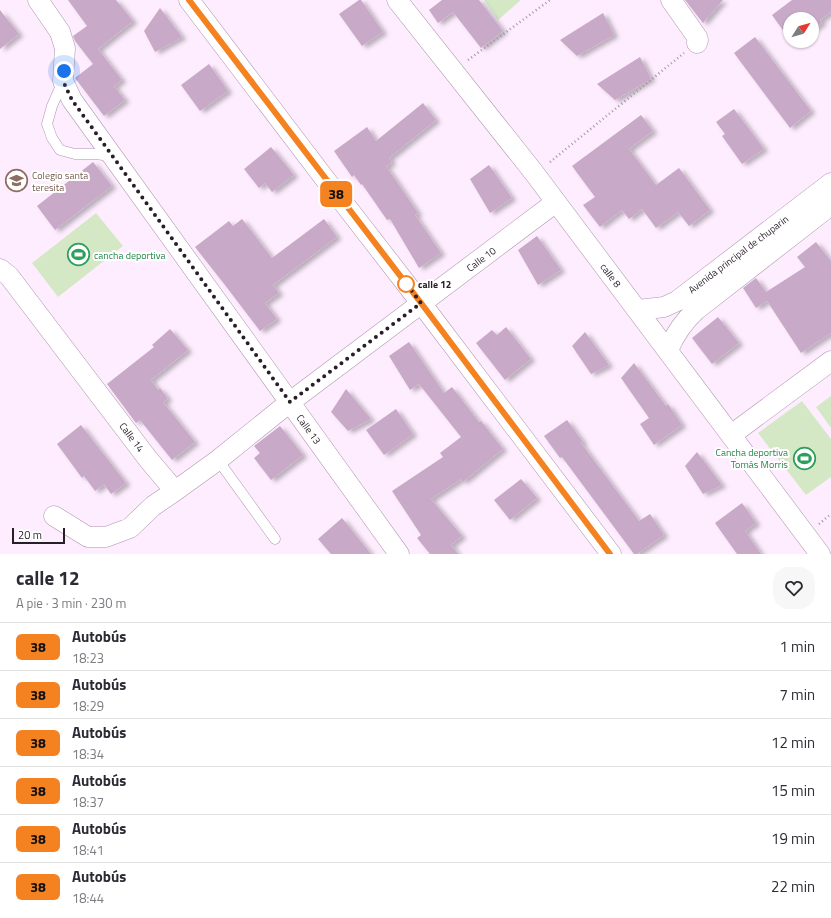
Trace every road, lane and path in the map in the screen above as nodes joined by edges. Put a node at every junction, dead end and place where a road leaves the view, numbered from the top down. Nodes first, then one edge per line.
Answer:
1 (38, 0) edge
2 (189, 0) edge
3 (397, 0) edge
4 (550, 0) edge
5 (671, 0) edge
6 (697, 43) joint
7 (453, 71) junction
8 (63, 81) junction
9 (112, 156) junction
10 (535, 174) junction
11 (831, 183) edge
12 (556, 202) junction
13 (831, 205) edge
14 (0, 269) edge
15 (421, 303) junction
16 (638, 310) junction
17 (668, 350) junction
18 (831, 361) edge
19 (290, 402) junction
20 (731, 435) junction
21 (218, 460) junction
22 (175, 491) junction
23 (54, 516) dead end
24 (275, 539) dead end
25 (399, 554) edge
26 (610, 554) edge
27 (820, 554) edge

1 - 8 street, Calle 13
2 - 15 street
3 - 7 street, calle 8
4 - 7 path
5 - 6 street
6 - 10 path
7 - 10 street, calle 8
8 - 9 street, Calle 13
8 - 9 lane
9 - 19 street, Calle 13
10 - 12 street, calle 8
11 - 16 street, Avenida principal de chuparin
12 - 15 street, Calle 10
12 - 16 street, calle 8
13 - 17 street, Avenida principal de chuparin
14 - 22 street, Calle 14
15 - 19 street, Calle 10
15 - 26 street
16 - 17 street, calle 8
17 - 20 street, calle 8
18 - 20 street
19 - 21 street
19 - 25 street, Calle 13
20 - 27 street, calle 8
21 - 22 street
21 - 24 lane
22 - 23 street

